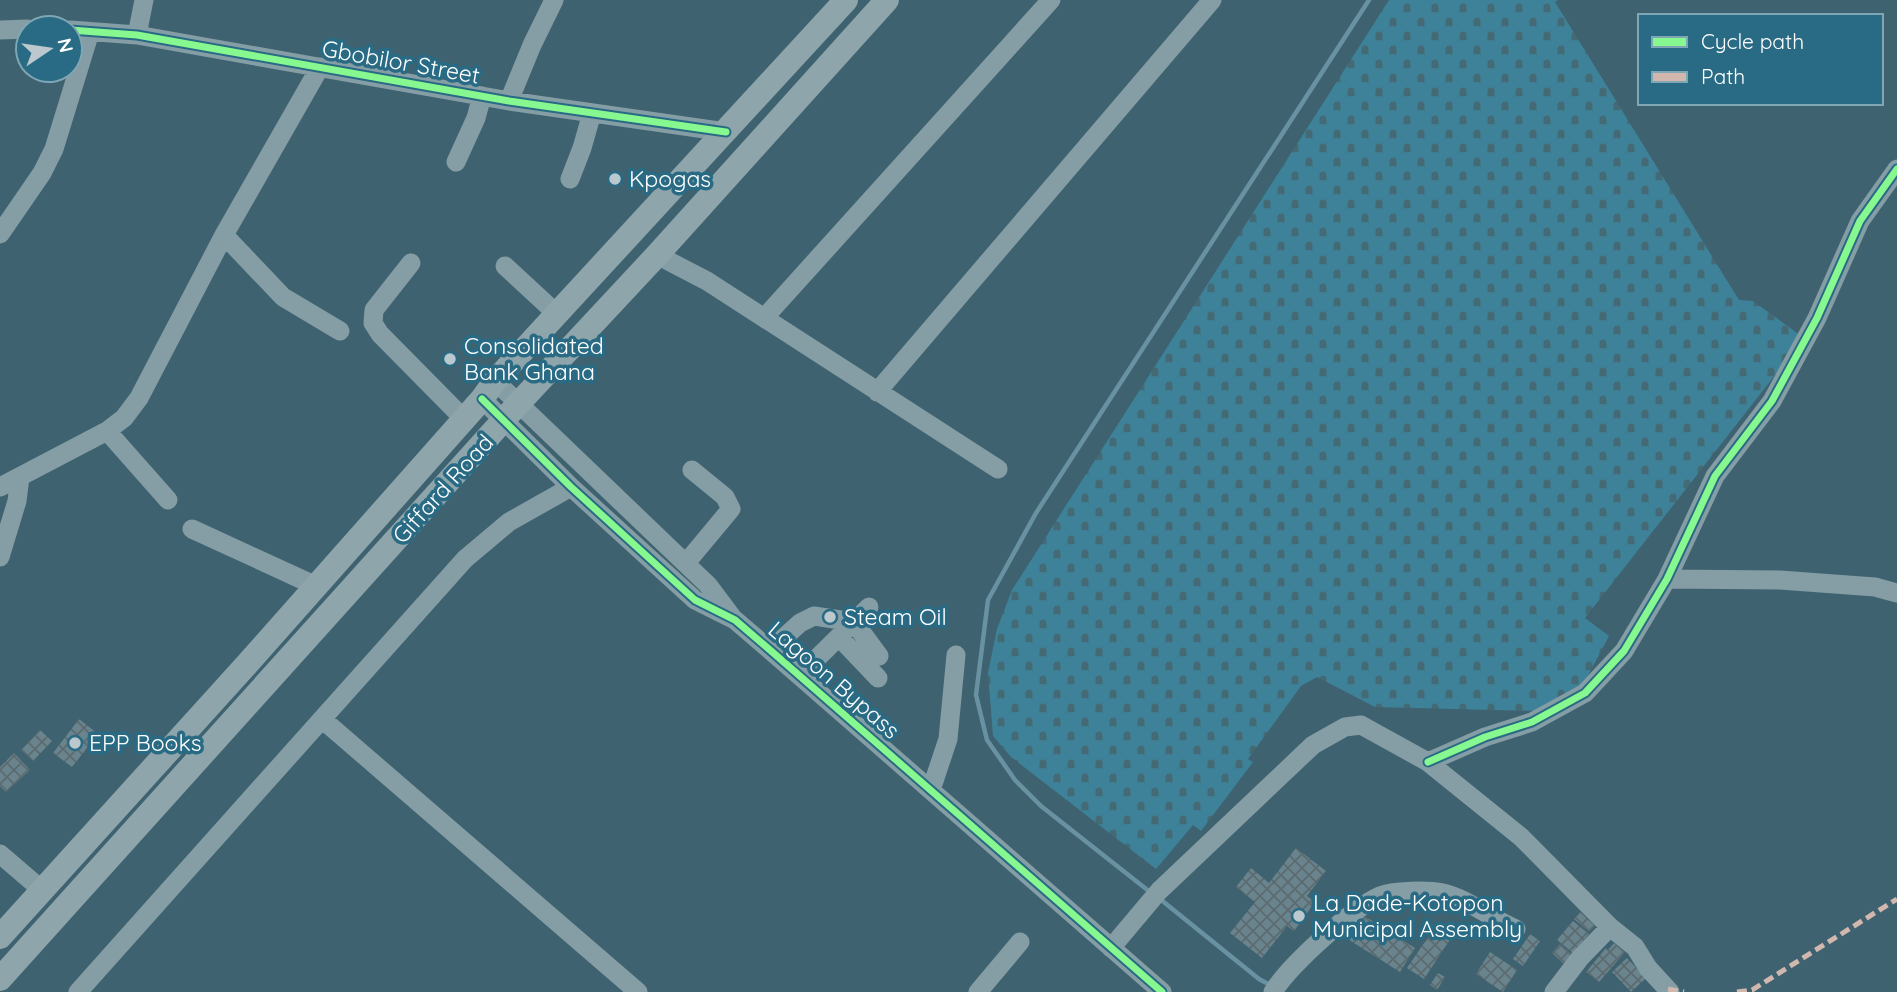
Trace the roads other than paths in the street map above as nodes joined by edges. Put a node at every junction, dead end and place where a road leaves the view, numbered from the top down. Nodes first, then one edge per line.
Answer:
1 (144, 0) edge
2 (554, 0) edge
3 (887, 0) edge
4 (1051, 0) edge
5 (1212, 0) edge
6 (836, 4) edge
7 (84, 31) edge
8 (90, 32) junction
9 (136, 36) junction
10 (320, 67) junction
11 (482, 96) junction
12 (509, 101) junction
13 (592, 113) junction
14 (726, 132) junction
15 (456, 162) dead end
16 (1897, 169) edge
17 (570, 179) dead end
18 (0, 234) edge
19 (224, 235) junction
20 (657, 255) junction
21 (411, 263) dead end
22 (505, 266) dead end
23 (558, 315) junction
24 (765, 317) junction
25 (340, 331) dead end
26 (489, 390) junction
27 (877, 393) junction
28 (510, 413) junction
29 (464, 419) junction
30 (107, 431) junction
31 (998, 469) dead end
32 (692, 470) dead end
33 (20, 477) junction
34 (0, 487) edge
35 (572, 487) junction
36 (168, 499) dead end
37 (192, 529) dead end
38 (0, 557) edge
39 (685, 563) junction
40 (1667, 579) junction
41 (316, 586) junction
42 (1897, 593) edge
43 (869, 607) dead end
44 (735, 620) junction
45 (854, 622) junction
46 (839, 637) junction
47 (770, 650) junction
48 (956, 654) dead end
49 (879, 656) dead end
50 (800, 676) junction
51 (878, 678) dead end
52 (322, 719) junction
53 (1428, 762) junction
54 (931, 790) junction
55 (0, 853) edge
56 (42, 890) junction
57 (1610, 928) junction
58 (1516, 929) dead end
59 (0, 937) edge
60 (1020, 942) dead end
61 (1111, 948) junction
62 (0, 979) edge
63 (1277, 985) edge
64 (78, 992) edge
65 (638, 992) edge
66 (978, 992) edge
67 (1162, 992) edge
68 (1554, 992) edge
69 (1670, 992) edge

1 - 9 street
2 - 12 street
3 - 20 main road, Giffard Road
4 - 24 street
5 - 27 street
6 - 14 main road, Giffard Road
7 - 8 street, Gbobilor Street
8 - 9 street, Gbobilor Street
8 - 18 street
9 - 10 street, Gbobilor Street
10 - 11 street, Gbobilor Street
10 - 19 street
11 - 12 street, Gbobilor Street
11 - 15 street
12 - 13 street, Gbobilor Street
13 - 14 street, Gbobilor Street
13 - 17 street
14 - 23 main road, Giffard Road
16 - 40 street
19 - 25 street
19 - 30 street
20 - 24 street
20 - 28 main road, Giffard Road
21 - 29 street
22 - 23 street
23 - 26 main road, Giffard Road
24 - 27 street
26 - 28 street, Lagoon Bypass
26 - 29 main road, Giffard Road
27 - 31 street
28 - 35 street, Lagoon Bypass
28 - 39 street, Lagoon Bypass
28 - 62 main road, Giffard Road
29 - 41 main road, Giffard Road
30 - 33 street
30 - 36 street
32 - 39 street
33 - 34 street
33 - 38 street
35 - 44 street, Lagoon Bypass
35 - 52 street
37 - 41 street
39 - 44 street, Lagoon Bypass
40 - 42 street
40 - 53 street
41 - 56 main road, Giffard Road
43 - 45 street
44 - 47 street, Lagoon Bypass
45 - 46 street
45 - 47 street
45 - 49 street
46 - 50 street
46 - 51 street
47 - 50 street, Lagoon Bypass
48 - 54 street
50 - 54 street, Lagoon Bypass
52 - 64 street
52 - 65 street
53 - 57 street
53 - 61 street
54 - 61 street, Lagoon Bypass
55 - 56 street
56 - 59 main road, Giffard Road
57 - 68 street
57 - 69 street
58 - 63 street
60 - 66 street
61 - 67 street, Lagoon Bypass

